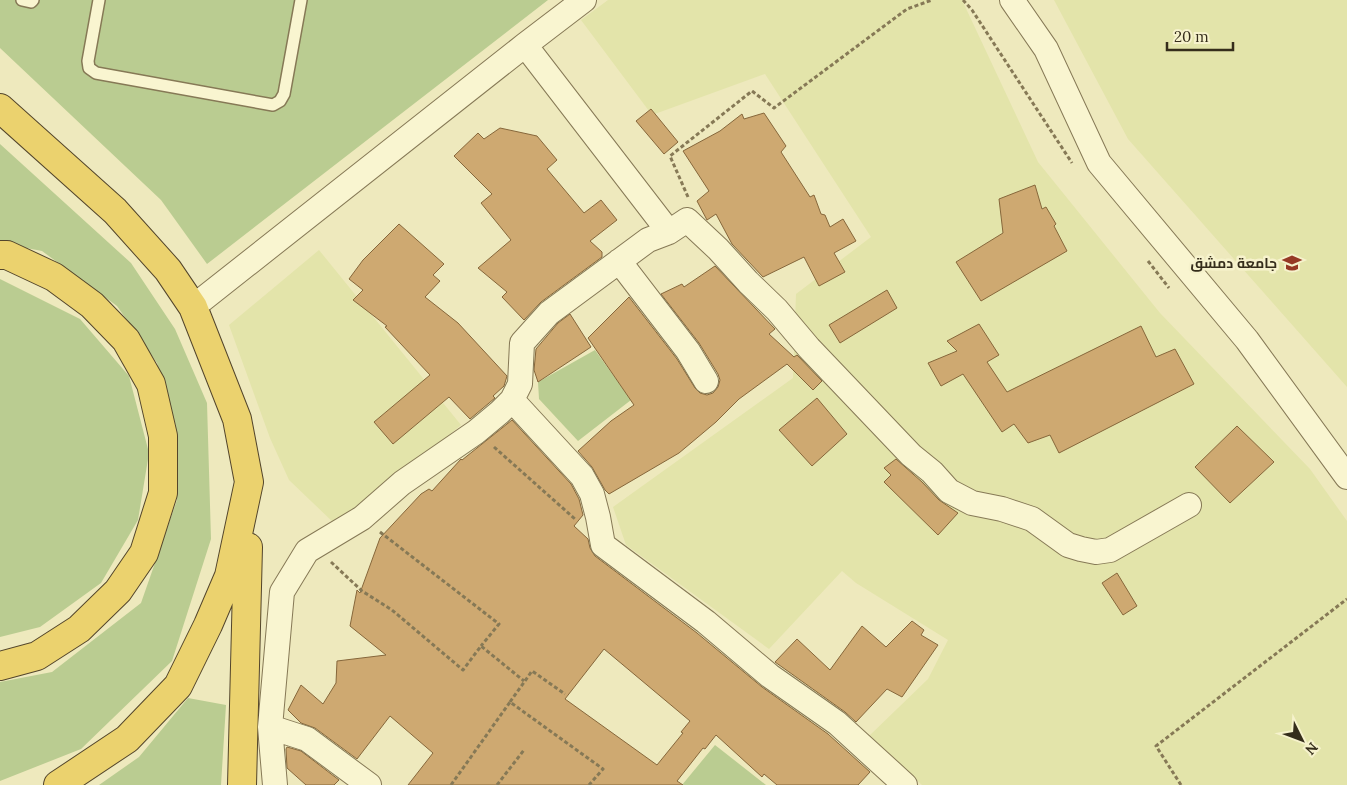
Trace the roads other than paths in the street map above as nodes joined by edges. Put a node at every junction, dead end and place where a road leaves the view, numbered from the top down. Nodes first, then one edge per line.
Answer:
1 (22, 0) edge
2 (33, 0) edge
3 (99, 0) edge
4 (301, 0) edge
5 (584, 0) edge
6 (1012, 0) edge
7 (525, 45) junction
8 (0, 108) edge
9 (669, 232) junction
10 (0, 255) edge
11 (619, 261) junction
12 (193, 307) junction
13 (706, 382) dead end
14 (512, 400) junction
15 (1347, 477) edge
16 (249, 482) junction
17 (1189, 505) dead end
18 (0, 666) edge
19 (270, 728) junction
20 (58, 785) edge
21 (242, 785) edge
22 (275, 785) edge
23 (369, 785) edge
24 (904, 785) edge

1 - 2 lane
3 - 4 lane
5 - 7 street
6 - 15 street
7 - 9 street
7 - 12 street
8 - 12 highway
9 - 11 street
9 - 17 street
10 - 18 highway
11 - 13 street
11 - 14 street
12 - 16 highway
14 - 19 street
14 - 24 street
16 - 20 highway
16 - 21 highway
19 - 22 street
19 - 23 street

